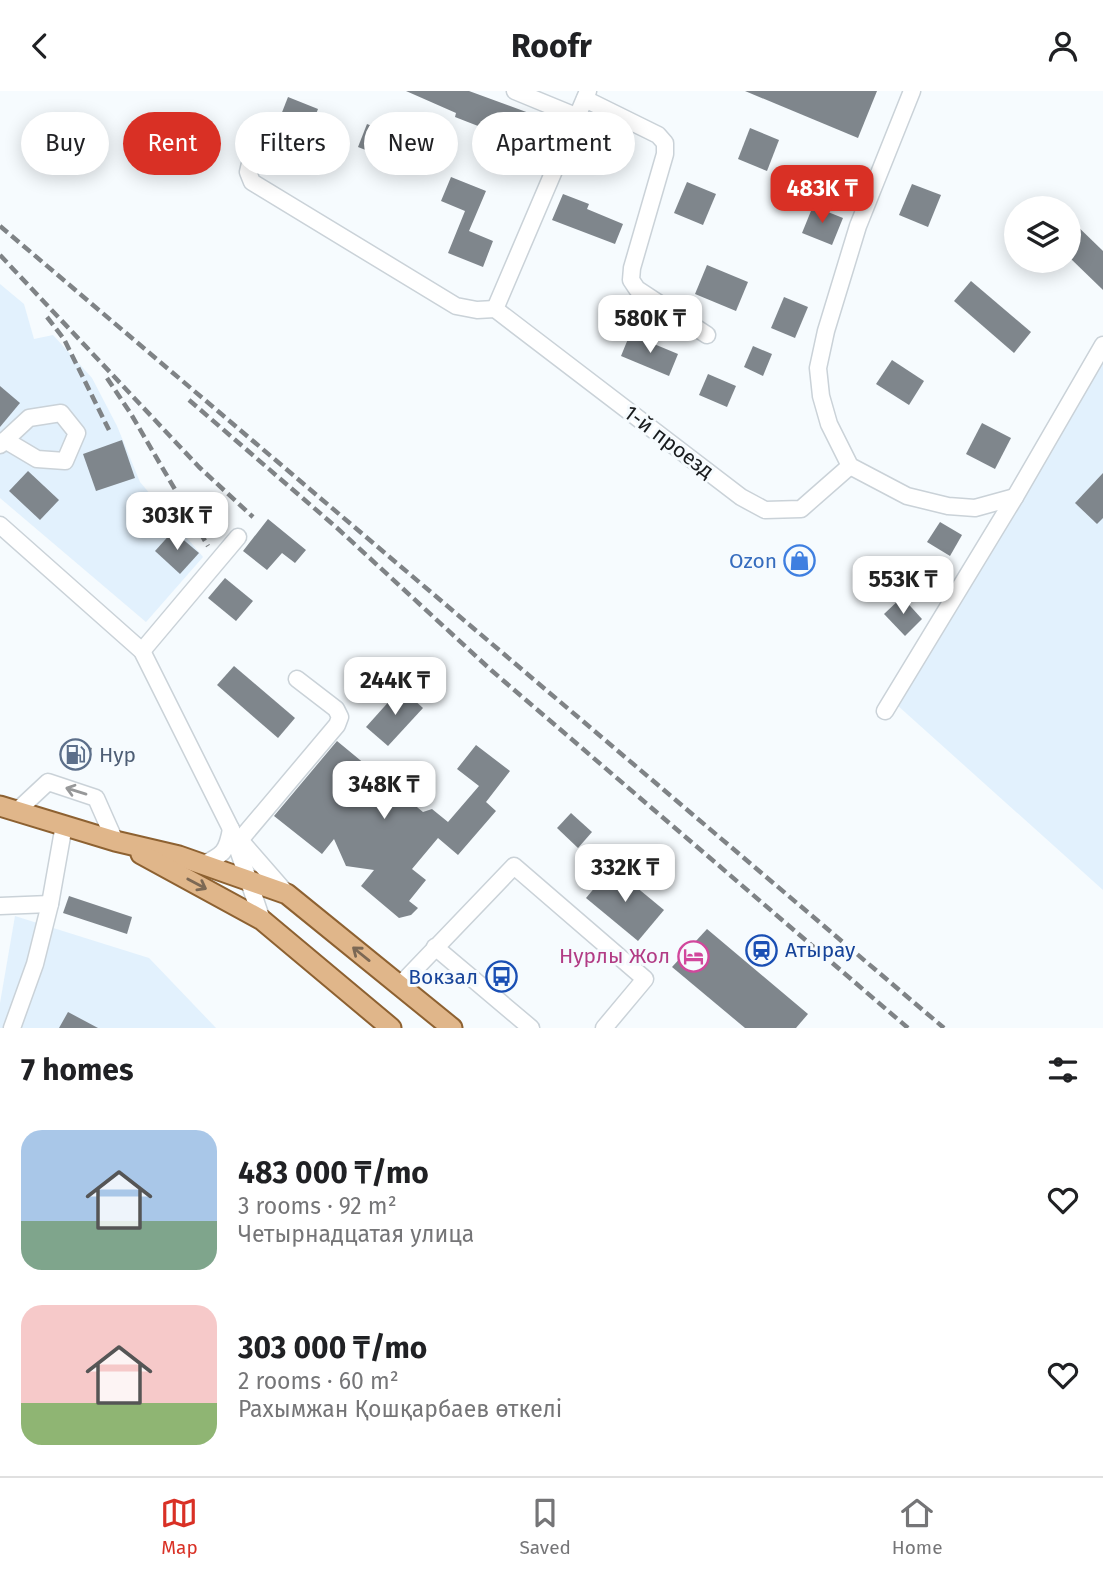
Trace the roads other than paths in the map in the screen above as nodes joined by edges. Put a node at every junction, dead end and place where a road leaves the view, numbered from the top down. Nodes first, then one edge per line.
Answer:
1 (515, 91) edge
2 (912, 91) edge
3 (587, 95) edge
4 (566, 112) edge
5 (580, 112) edge
6 (249, 175) edge
7 (553, 175) edge
8 (495, 309) junction
9 (707, 335) dead end
10 (1103, 345) edge
11 (850, 466) junction
12 (1015, 497) junction
13 (0, 525) edge
14 (238, 537) dead end
15 (142, 651) junction
16 (297, 679) dead end
17 (884, 711) dead end
18 (9, 808) edge
19 (64, 825) junction
20 (235, 834) junction
21 (115, 841) junction
22 (202, 865) junction
23 (248, 880) junction
24 (287, 894) junction
25 (50, 904) junction
26 (0, 905) edge
27 (262, 920) junction
28 (435, 947) junction
29 (400, 985) junction
30 (12, 1028) edge
31 (391, 1028) edge
32 (452, 1028) edge
33 (531, 1028) edge
34 (604, 1028) edge

1 - 4 street
2 - 11 street
3 - 5 street
3 - 9 street
6 - 8 street
7 - 8 street
8 - 11 street, 1-й проезд
10 - 12 street
11 - 12 street
12 - 17 street
13 - 15 street
14 - 15 street
15 - 20 street
16 - 20 street
18 - 19 main road
21 -> 18 street
19 - 21 main road
19 - 25 street
20 - 22 street
20 - 23 street
20 - 24 street
21 - 22 main road
21 -> 27 main road
22 - 23 main road
23 - 24 main road
23 - 27 street
29 -> 24 main road
25 - 26 street
25 - 30 street
27 - 31 main road
28 - 29 street
28 - 33 street
28 - 34 street
29 - 32 main road

